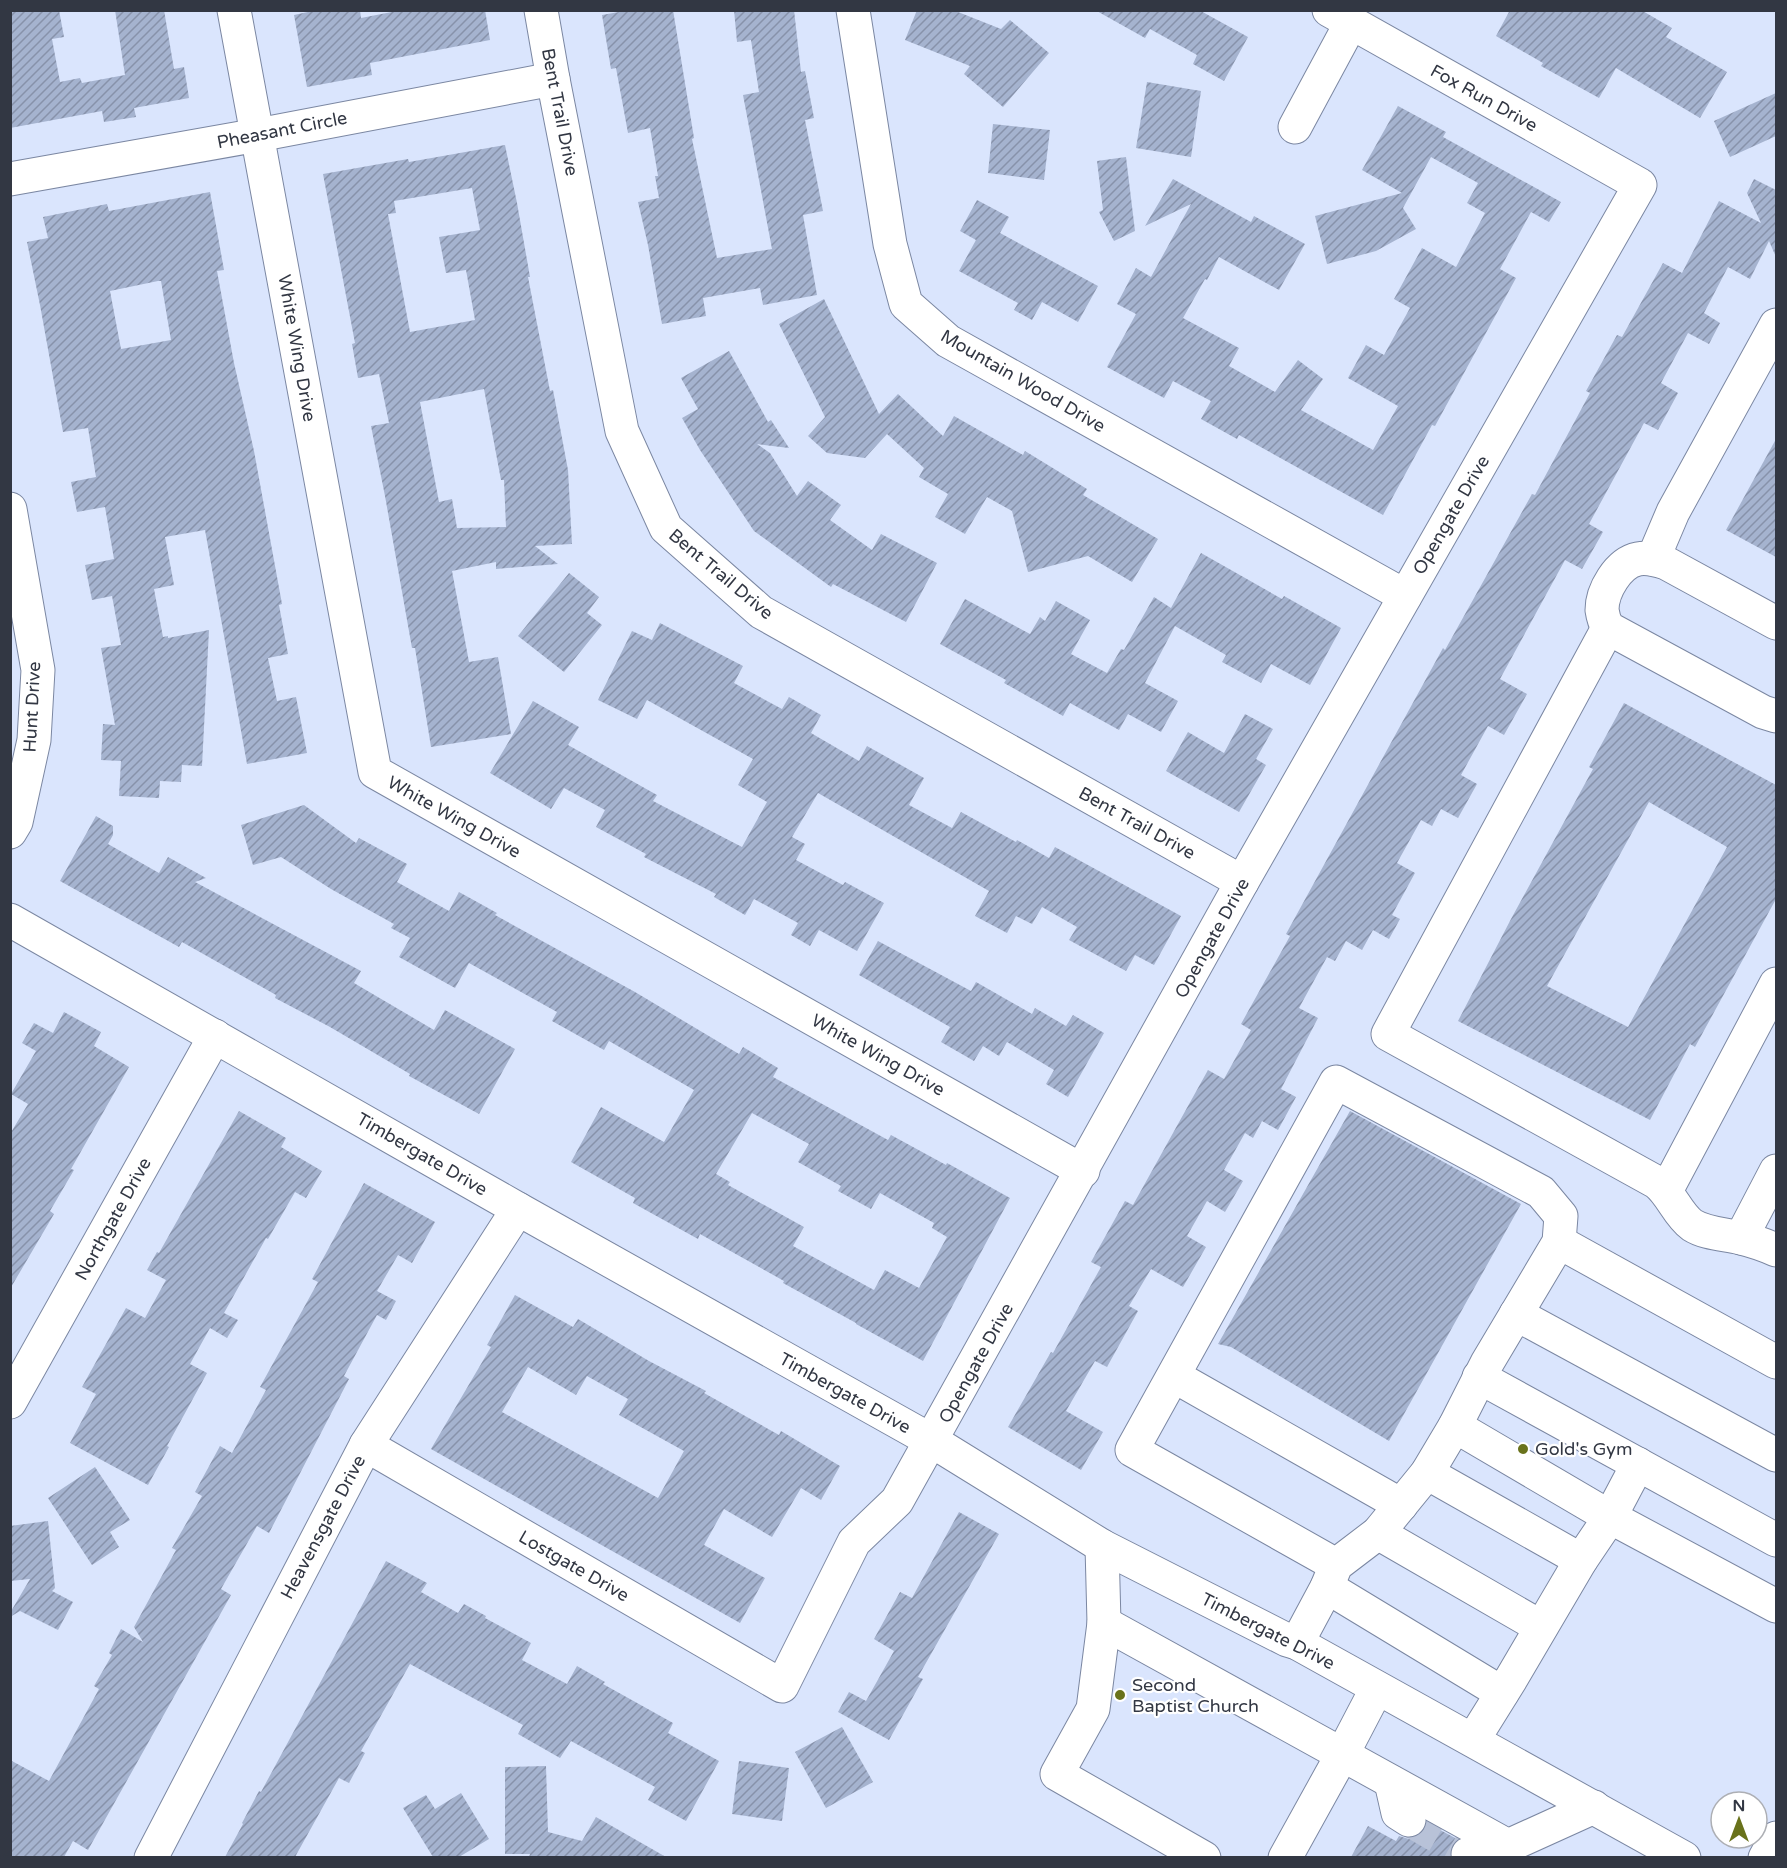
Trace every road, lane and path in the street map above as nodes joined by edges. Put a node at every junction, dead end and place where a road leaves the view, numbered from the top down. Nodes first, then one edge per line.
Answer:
1 (234, 10) edge
2 (541, 10) edge
3 (853, 10) edge
4 (1340, 17) edge
5 (553, 79) junction
6 (1295, 127) dead end
7 (258, 135) junction
8 (10, 179) edge
9 (1640, 185) joint
10 (1776, 325) edge
11 (10, 510) edge
12 (1653, 559) junction
13 (1405, 596) junction
14 (1776, 623) edge
15 (1608, 628) junction
16 (1776, 716) edge
17 (10, 832) edge
18 (1242, 882) junction
19 (10, 920) edge
20 (1776, 984) edge
21 (215, 1036) junction
22 (1083, 1171) junction
23 (1776, 1171) edge
24 (1666, 1191) junction
25 (518, 1209) junction
26 (1741, 1238) junction
27 (1559, 1242) junction
28 (1776, 1250) edge
29 (1516, 1314) junction
30 (1776, 1362) edge
31 (1174, 1376) junction
32 (1479, 1377) junction
33 (10, 1402) edge
34 (1455, 1426) junction
35 (932, 1441) junction
36 (366, 1445) junction
37 (1776, 1455) edge
38 (1638, 1464) junction
39 (1427, 1473) junction
40 (1401, 1505) junction
41 (1610, 1517) junction
42 (1378, 1533) junction
43 (1776, 1540) edge
44 (1102, 1546) junction
45 (1581, 1560) junction
46 (1332, 1576) junction
47 (1776, 1605) edge
48 (1104, 1623) junction
49 (1541, 1627) junction
50 (1297, 1643) junction
51 (782, 1686) joint
52 (1377, 1688) junction
53 (1502, 1693) junction
54 (1473, 1740) junction
55 (1342, 1755) junction
56 (1391, 1782) junction
57 (1594, 1808) junction
58 (1408, 1820) tunnel mouth
59 (1776, 1838) edge
60 (1508, 1846) junction
61 (1468, 1854) dead end
62 (151, 1857) edge
63 (1204, 1857) edge
64 (1285, 1857) edge
65 (1684, 1857) edge
66 (1765, 1857) edge

1 - 7 street, White Wing Drive
2 - 5 street, Bent Trail Drive
3 - 13 street, Mountain Wood Drive
4 - 6 street
4 - 9 street, Fox Run Drive
5 - 7 street, Pheasant Circle
5 - 18 street, Bent Trail Drive
7 - 8 street, Pheasant Circle
7 - 22 street, White Wing Drive
9 - 13 street, Opengate Drive
10 - 12 street
11 - 17 street, Hunt Drive
12 - 14 street
12 - 15 street
13 - 18 street, Opengate Drive
15 - 16 street
15 - 24 street
18 - 22 street, Opengate Drive
19 - 21 street, Timbergate Drive
20 - 24 street
21 - 25 street, Timbergate Drive
21 - 33 street, Northgate Drive
22 - 35 street, Opengate Drive
23 - 26 street
24 - 26 street
25 - 35 street, Timbergate Drive
25 - 36 street, Heavensgate Drive
26 - 28 street
27 - 29 street
27 - 30 street
27 - 31 street
29 - 32 street
29 - 37 street
31 - 40 street
31 - 46 street
32 - 34 street
32 - 38 street
34 - 39 street
34 - 41 street
35 - 44 street, Timbergate Drive
35 - 51 street, Opengate Drive
36 - 51 street, Lostgate Drive
36 - 62 street, Heavensgate Drive
38 - 41 street
38 - 43 street
39 - 40 street
39 - 45 street
40 - 42 street
41 - 45 street
41 - 47 street
42 - 46 street
42 - 49 street
44 - 48 street
44 - 50 street, Timbergate Drive
45 - 49 street
46 - 50 street
46 - 53 street
48 - 55 street
48 - 63 street
49 - 53 street
50 - 52 street, Timbergate Drive
52 - 54 street, Timbergate Drive
52 - 55 street
53 - 54 street
54 - 57 street, Timbergate Drive
55 - 56 street
55 - 64 street
56 - 58 street
56 - 60 street
57 - 60 street
57 - 65 street, Timbergate Drive
59 - 66 street
60 - 61 street

